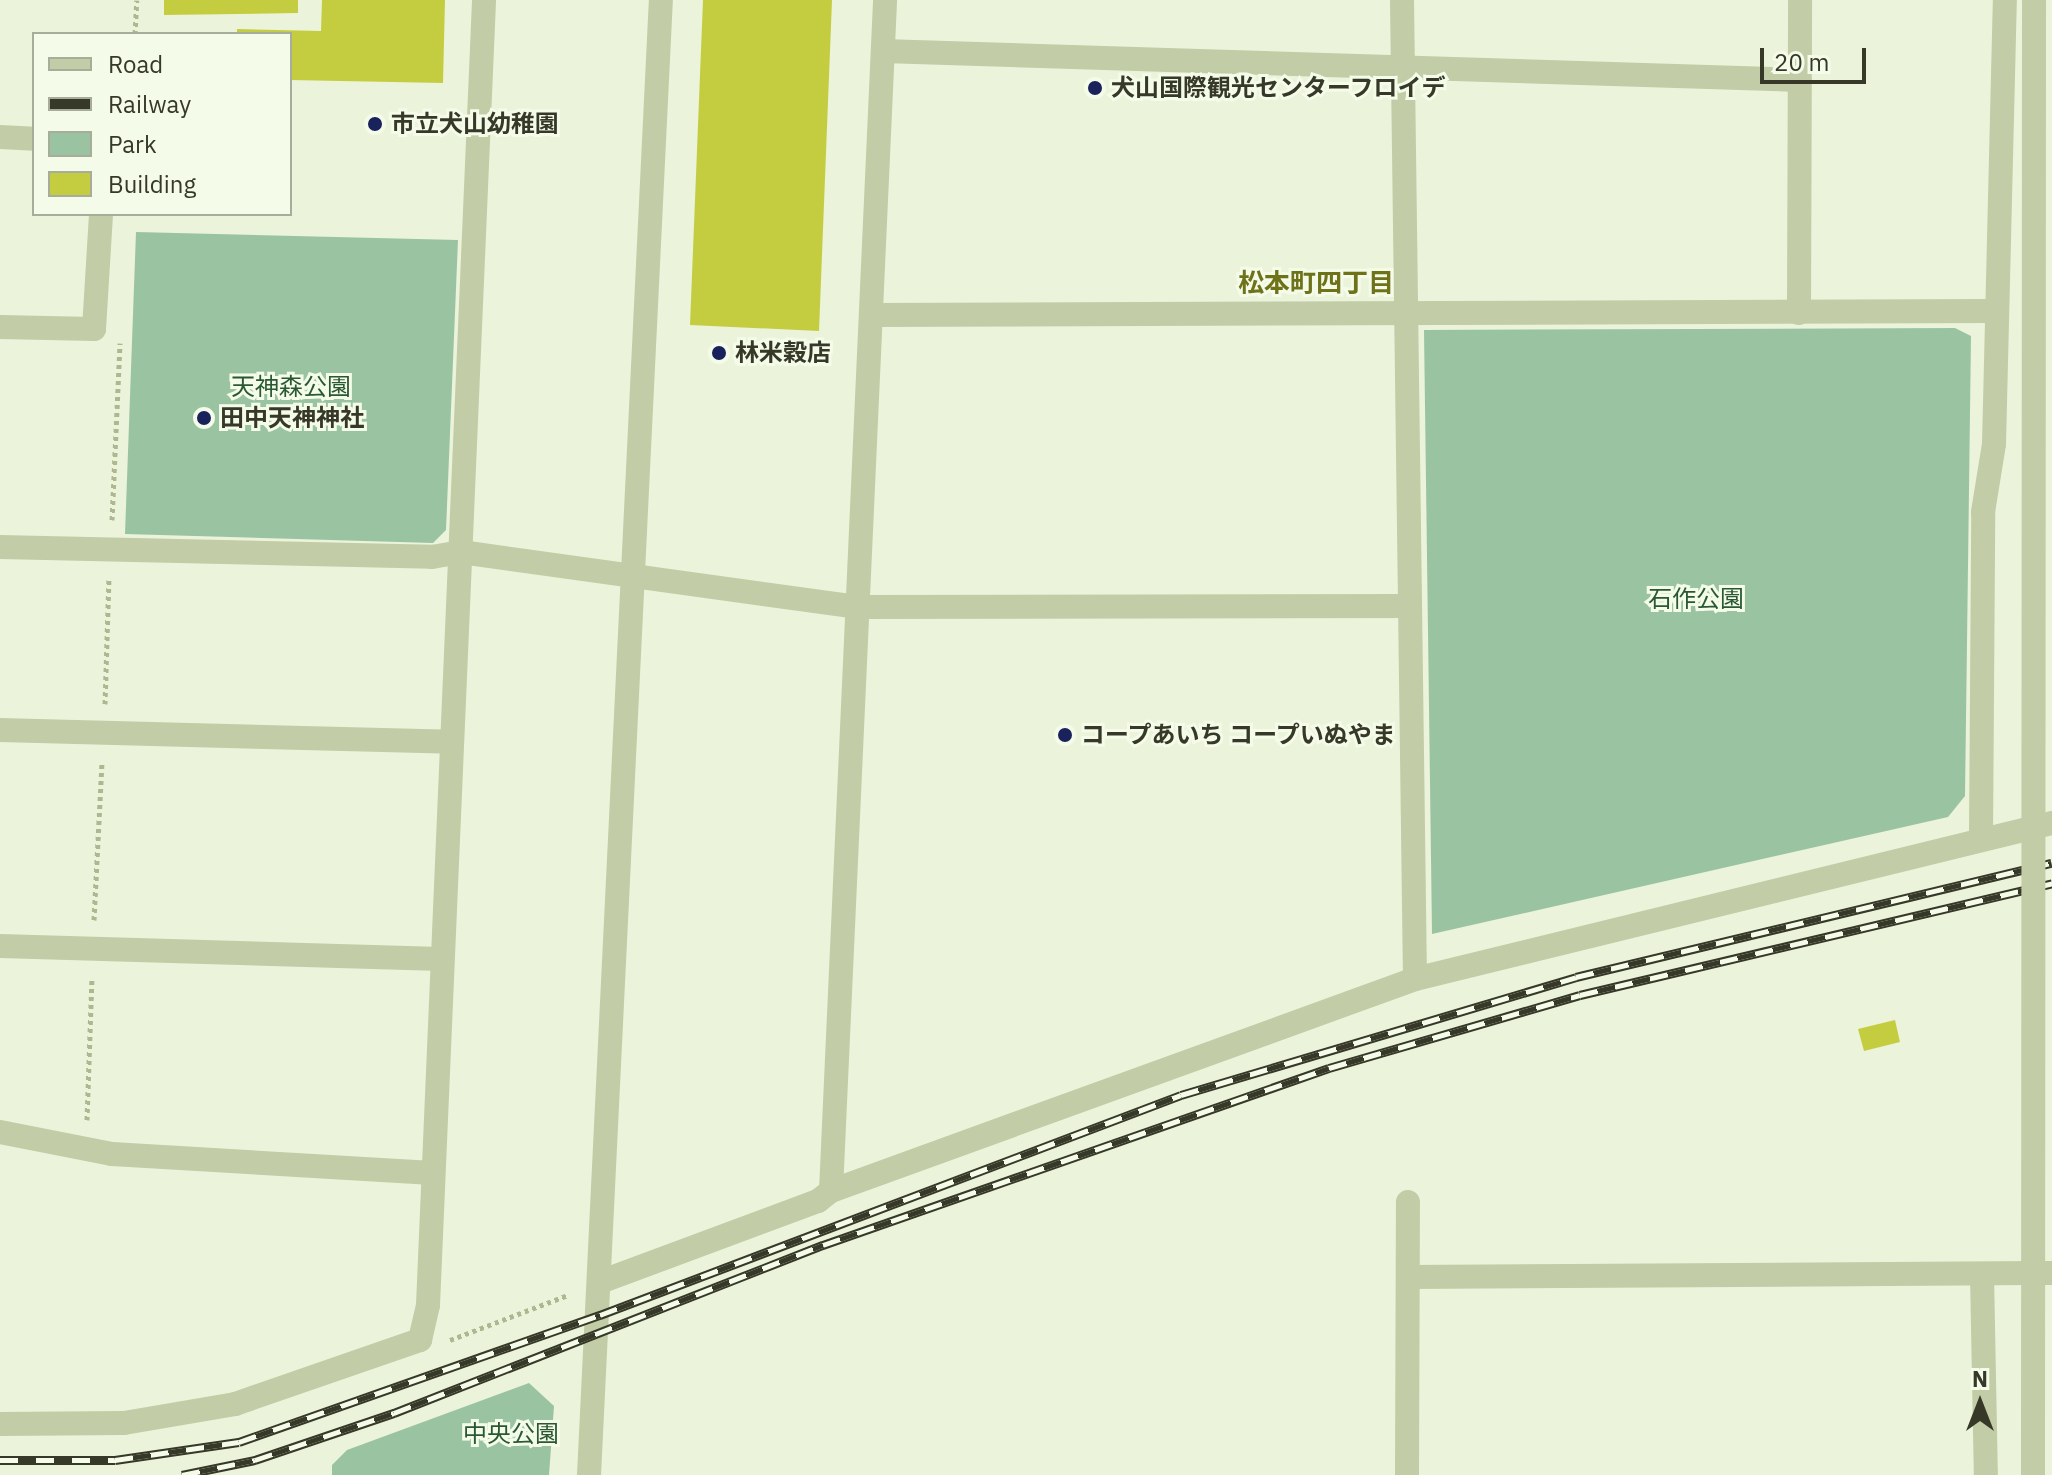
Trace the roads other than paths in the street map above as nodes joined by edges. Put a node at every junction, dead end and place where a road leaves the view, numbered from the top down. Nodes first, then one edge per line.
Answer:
1 (484, 0) edge
2 (661, 0) edge
3 (885, 0) edge
4 (1402, 0) edge
5 (1800, 0) edge
6 (2005, 0) edge
7 (2034, 0) edge
8 (883, 51) junction
9 (1403, 67) junction
10 (1800, 80) junction
11 (0, 137) edge
12 (32, 139) edge
13 (101, 216) edge
14 (1995, 311) junction
15 (1404, 313) junction
16 (1799, 313) junction
17 (872, 315) junction
18 (0, 327) edge
19 (0, 547) edge
20 (461, 552) junction
21 (635, 577) junction
22 (1410, 606) junction
23 (855, 607) junction
24 (0, 730) edge
25 (452, 742) junction
26 (2052, 823) edge
27 (1981, 837) junction
28 (0, 946) edge
29 (441, 959) junction
30 (1415, 979) junction
31 (0, 1132) edge
32 (432, 1173) junction
33 (831, 1191) junction
34 (1408, 1202) dead end
35 (2052, 1273) edge
36 (1982, 1274) junction
37 (1408, 1277) junction
38 (600, 1282) junction
39 (0, 1424) edge
40 (589, 1475) edge
41 (1407, 1475) edge
42 (1986, 1475) edge
43 (2033, 1475) edge

1 - 20 street
2 - 21 street
3 - 8 street
4 - 9 street
5 - 10 street
6 - 14 street
7 - 43 street, bridge
8 - 9 street
8 - 17 street
9 - 10 street
9 - 15 street
10 - 16 street
11 - 12 street
13 - 18 street
14 - 16 street
14 - 27 street
15 - 16 street
15 - 17 street
15 - 22 street
17 - 23 street
19 - 20 street
20 - 21 street
20 - 25 street
21 - 23 street
21 - 38 street
22 - 23 street
22 - 30 street
23 - 33 street
24 - 25 street
25 - 29 street
26 - 27 street
27 - 30 street
28 - 29 street
29 - 32 street
30 - 33 street
31 - 32 street
32 - 39 street
33 - 38 street
34 - 37 street
35 - 36 street
36 - 37 street
36 - 42 street
37 - 41 street
38 - 40 street

